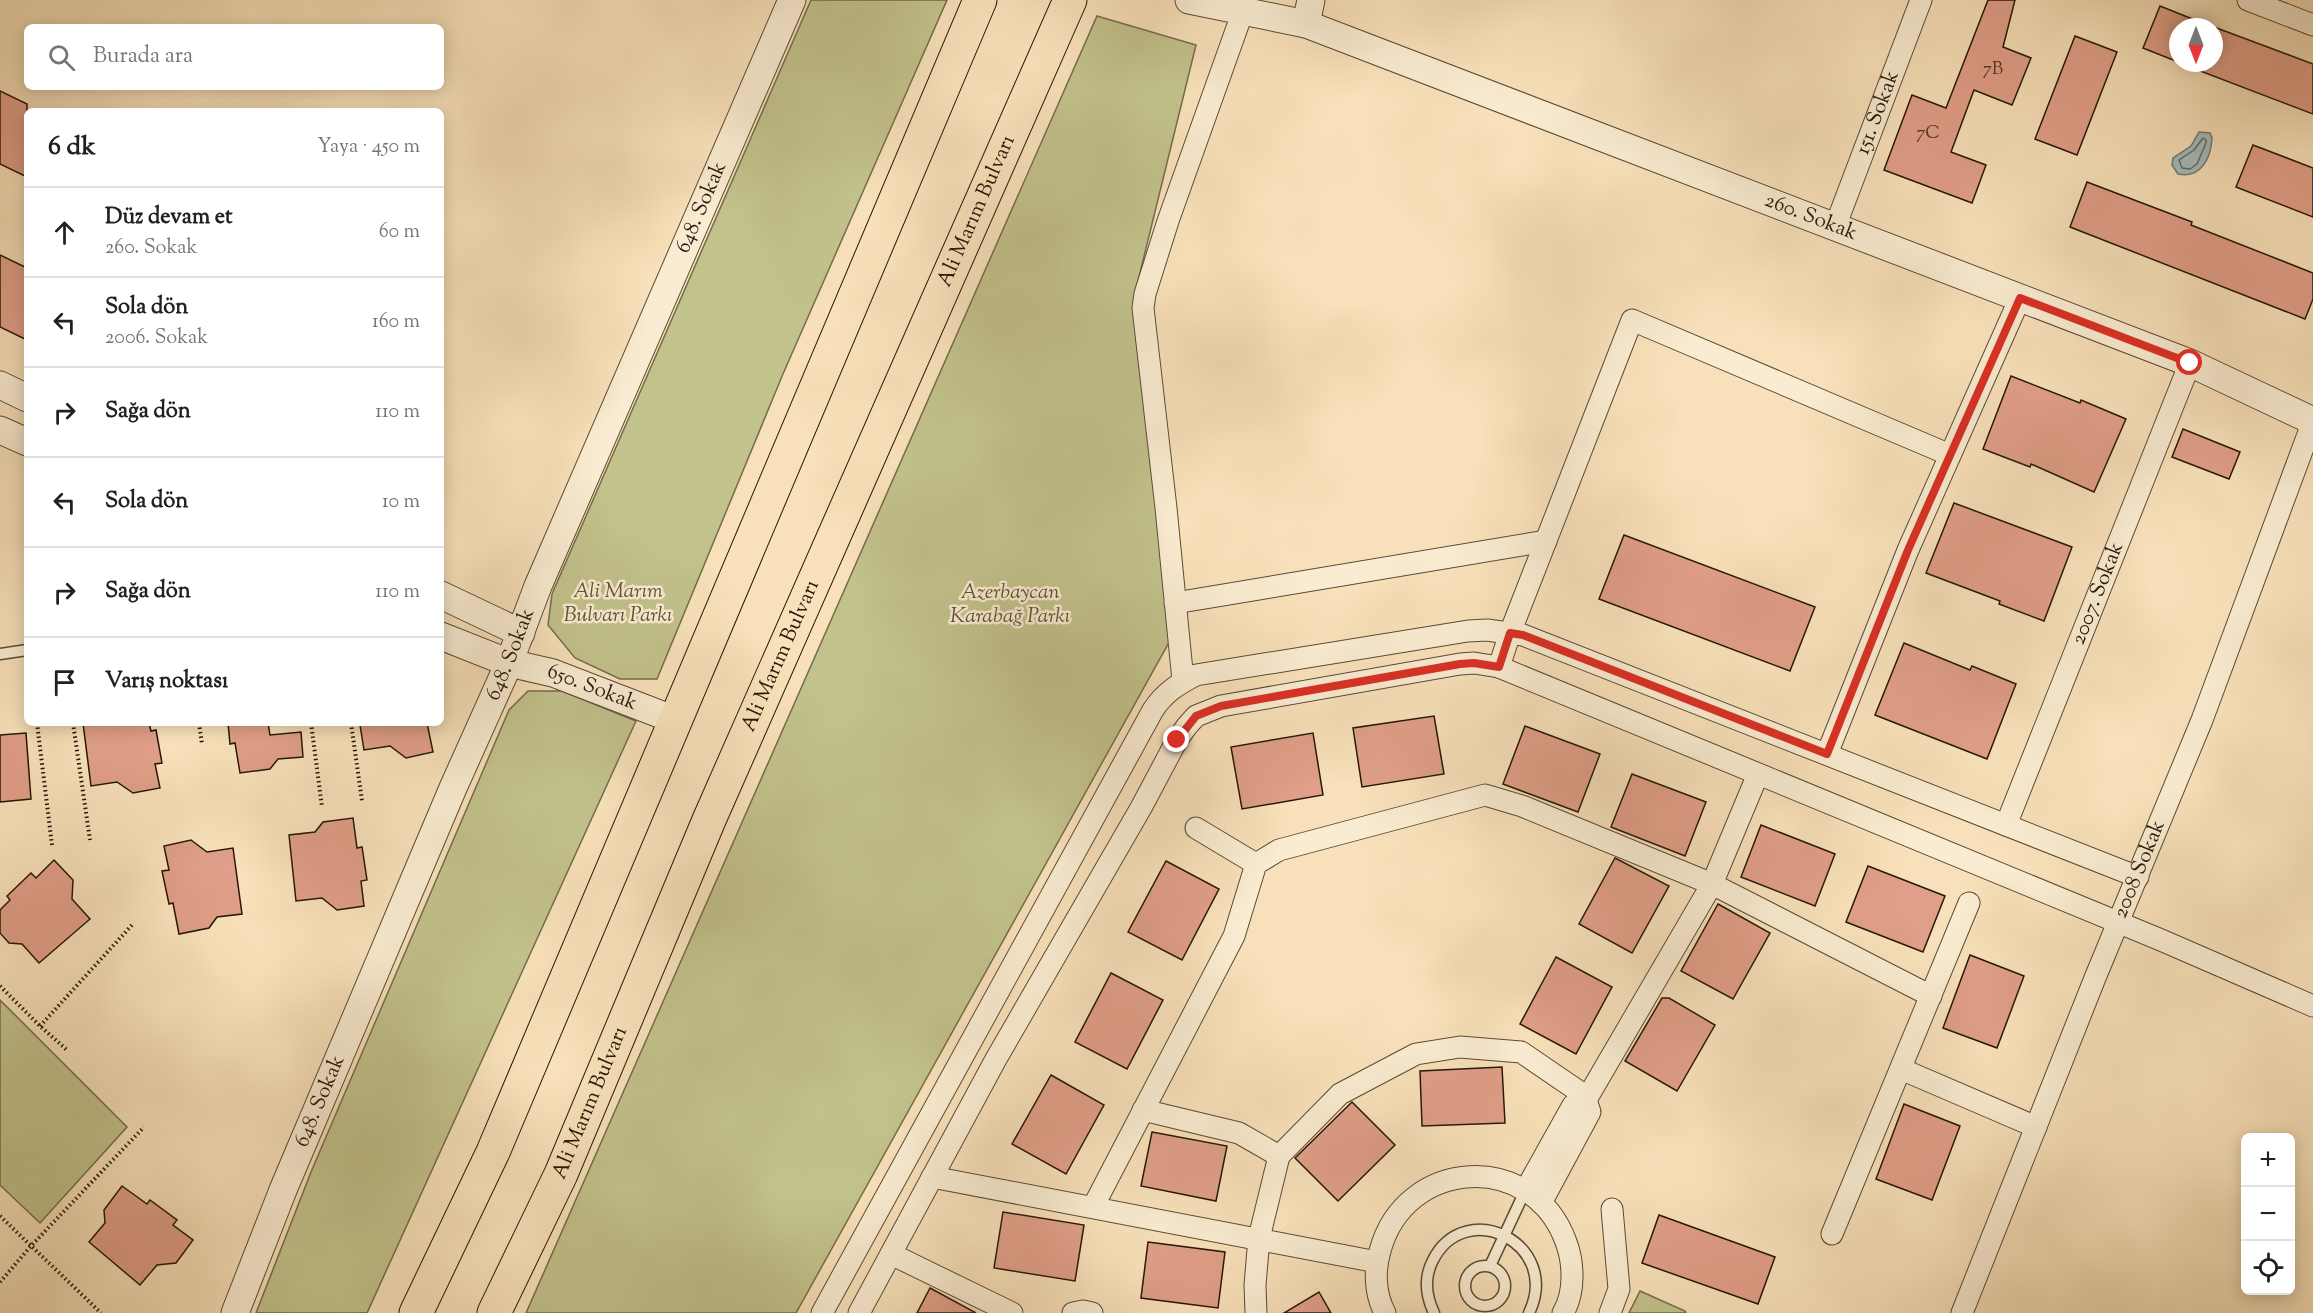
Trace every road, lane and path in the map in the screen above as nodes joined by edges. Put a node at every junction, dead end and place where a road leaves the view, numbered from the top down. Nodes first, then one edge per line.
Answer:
1 (792, 0) edge
2 (981, 0) edge
3 (1070, 0) edge
4 (1189, 0) edge
5 (1291, 0) edge
6 (1921, 0) edge
7 (2248, 0) edge
8 (1243, 11) junction
9 (1309, 12) edge
10 (2313, 25) edge
11 (1835, 227) junction
12 (2020, 298) junction
13 (2190, 363) junction
14 (0, 385) edge
15 (24, 397) edge
16 (2313, 421) edge
17 (0, 430) edge
18 (24, 441) edge
19 (1950, 455) junction
20 (1546, 542) junction
21 (444, 596) edge
22 (1176, 603) junction
23 (521, 633) junction
24 (1510, 633) junction
25 (444, 637) edge
26 (24, 650) edge
27 (0, 654) edge
28 (509, 663) junction
29 (1499, 667) junction
30 (1183, 681) junction
31 (675, 720) junction
32 (37, 726) edge
33 (73, 726) edge
34 (199, 726) edge
35 (311, 726) edge
36 (351, 726) edge
37 (202, 744) dead end
38 (1827, 754) junction
39 (1758, 774) junction
40 (362, 801) dead end
41 (322, 807) dead end
42 (2006, 825) junction
43 (1196, 828) dead end
44 (90, 840) dead end
45 (52, 845) dead end
46 (1256, 864) junction
47 (2138, 877) junction
48 (1712, 884) junction
49 (1969, 903) dead end
50 (2119, 924) junction
51 (132, 925) dead end
52 (0, 986) edge
53 (1931, 996) junction
54 (2313, 1006) edge
55 (40, 1026) junction
56 (68, 1051) dead end
57 (1901, 1068) junction
58 (1586, 1098) junction
59 (1143, 1110) junction
60 (144, 1127) dead end
61 (2036, 1127) junction
62 (1279, 1156) junction
63 (932, 1177) junction
64 (1533, 1197) junction
65 (1093, 1207) junction
66 (1612, 1209) dead end
67 (0, 1216) edge
68 (1832, 1234) dead end
69 (1504, 1235) junction
70 (1259, 1238) junction
71 (31, 1246) junction
72 (891, 1254) junction
73 (1377, 1262) junction
74 (1490, 1266) junction
75 (0, 1282) edge
76 (1477, 1309) edge
77 (101, 1313) edge
78 (235, 1313) edge
79 (416, 1313) edge
80 (494, 1313) edge
81 (822, 1313) edge
82 (859, 1313) edge
83 (1012, 1313) edge
84 (1073, 1313) edge
85 (1092, 1313) edge
86 (1256, 1313) edge
87 (1385, 1313) edge
88 (1434, 1313) edge
89 (1530, 1313) edge
90 (1563, 1313) edge
91 (1610, 1313) edge
92 (1962, 1313) edge

1 - 23 street, 648. Sokak
2 - 31 main road
3 - 80 main road, Ali Marım Bulvarı
4 - 8 street, 260. Sokak
5 - 9 street
6 - 11 street, 151. Sokak
7 - 10 street
8 - 9 street, 260. Sokak
8 - 22 street
9 - 11 street, 260. Sokak
11 - 12 street, 260. Sokak
12 - 13 street, 260. Sokak
12 - 19 street
13 - 16 street, 260. Sokak
13 - 42 street, 2007. Sokak
14 - 15 street
16 - 47 street, 2008 Sokak
17 - 18 street
19 - 20 street
19 - 38 street
20 - 22 street
20 - 24 street
21 - 23 street
22 - 30 street
23 - 28 street, 648. Sokak
24 - 29 street
24 - 30 street
24 - 38 street
25 - 28 street, 650. Sokak
26 - 27 lane
28 - 31 street, 650. Sokak
28 - 78 street, 648. Sokak
29 - 39 street
29 - 63 street
30 - 81 street
31 - 79 main road
32 - 45 path
33 - 44 path
34 - 37 path
35 - 41 path
36 - 40 path
38 - 42 street
39 - 48 street
39 - 50 street
42 - 47 street
43 - 46 street
46 - 48 street
46 - 59 street
47 - 50 street, 2008 Sokak
48 - 53 street
48 - 58 street
49 - 53 street
50 - 54 street
50 - 61 street, 2008 Sokak
51 - 55 path
52 - 55 path
53 - 57 street
55 - 56 path
57 - 61 street
57 - 68 street
58 - 62 street
58 - 64 street
59 - 62 street
59 - 65 street
60 - 71 path
61 - 92 street, 2008 Sokak
62 - 70 street
63 - 65 street
63 - 72 street
64 - 69 lane
64 - 73 street
64 - 90 street
65 - 70 street
66 - 91 street
67 - 71 path
69 - 74 lane
69 - 88 lane
69 - 89 lane
70 - 73 street
70 - 86 street
71 - 75 path
71 - 77 path
72 - 82 street
72 - 83 street
73 - 87 street
74 - 76 lane
74 - 76 lane
84 - 85 street

